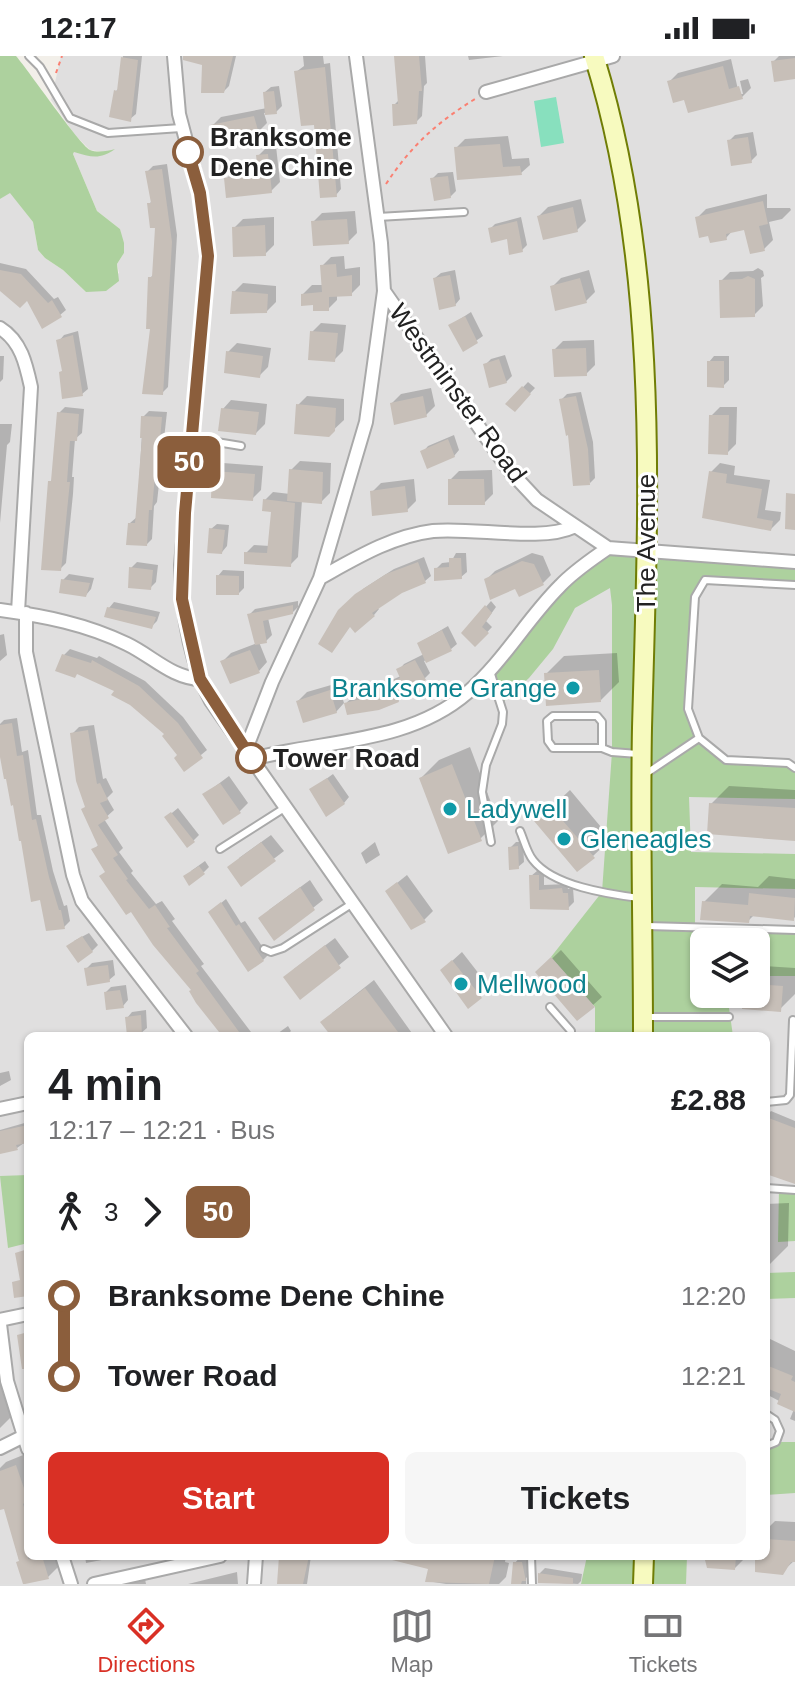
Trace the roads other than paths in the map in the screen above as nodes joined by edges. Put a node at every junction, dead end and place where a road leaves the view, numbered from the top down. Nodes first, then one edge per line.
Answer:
1 (29, 56) edge
2 (174, 56) edge
3 (356, 56) edge
4 (600, 57) edge
5 (486, 92) road end
6 (181, 128) junction
7 (464, 212) dead end
8 (378, 217) junction
9 (384, 291) junction
10 (0, 328) edge
11 (192, 438) junction
12 (241, 446) dead end
13 (573, 527) junction
14 (608, 548) junction
15 (647, 549) junction
16 (795, 562) edge
17 (320, 578) junction
18 (795, 585) edge
19 (0, 610) edge
20 (22, 613) junction
21 (490, 671) junction
22 (200, 679) junction
23 (699, 738) junction
24 (602, 748) junction
25 (249, 754) junction
26 (642, 754) junction
27 (795, 768) edge
28 (641, 777) junction
29 (286, 807) junction
30 (520, 831) dead end
31 (491, 842) dead end
32 (220, 849) dead end
33 (642, 899) junction
34 (353, 903) junction
35 (642, 926) junction
36 (795, 930) edge
37 (264, 949) dead end
38 (550, 1007) dead end
39 (729, 1017) dead end
40 (793, 1020) edge
41 (643, 1027) edge
42 (183, 1032) edge
43 (443, 1032) edge
44 (571, 1032) edge
45 (770, 1102) edge
46 (24, 1104) edge
47 (0, 1109) edge
48 (770, 1188) edge
49 (795, 1190) edge
50 (24, 1315) edge
51 (0, 1322) edge
52 (2, 1349) edge
53 (770, 1417) edge
54 (24, 1440) edge
55 (24, 1443) edge
56 (770, 1444) edge
57 (0, 1448) edge
58 (63, 1560) edge
59 (202, 1560) edge
60 (256, 1560) edge
61 (531, 1560) edge
62 (644, 1560) edge
63 (71, 1584) edge
64 (94, 1584) edge
65 (254, 1584) edge
66 (532, 1584) edge
67 (643, 1584) edge

1 - 6 lane
2 - 6 street
3 - 8 street, Westminster Road
4 - 5 street
4 - 15 main road, The Avenue
6 - 11 street
7 - 8 lane
8 - 9 street, Westminster Road
9 - 13 street, Westminster Road
9 - 17 street
10 - 20 street
11 - 12 lane
11 - 22 street
13 - 14 street, Westminster Road
13 - 17 street
14 - 15 street
14 - 21 street
15 - 16 street
15 - 26 main road, The Avenue
17 - 25 street
18 - 23 lane
19 - 20 street
20 - 22 street
20 - 42 street
21 - 25 street
21 - 31 lane
22 - 25 street
23 - 27 lane
23 - 28 lane
24 - 24 lane
24 - 26 lane
25 - 29 street
26 - 28 main road, The Avenue
28 - 33 main road, The Avenue
29 - 32 lane
29 - 34 street
30 - 33 lane
33 - 35 main road, The Avenue
34 - 37 lane
34 - 43 street
35 - 36 lane
35 - 41 main road, The Avenue
38 - 44 lane
39 - 41 lane
40 - 45 lane
46 - 47 street
48 - 49 lane
50 - 51 street
51 - 52 street
52 - 54 street
53 - 56 lane
55 - 57 street
58 - 63 street
59 - 64 street
60 - 65 street
61 - 66 lane
62 - 67 main road

